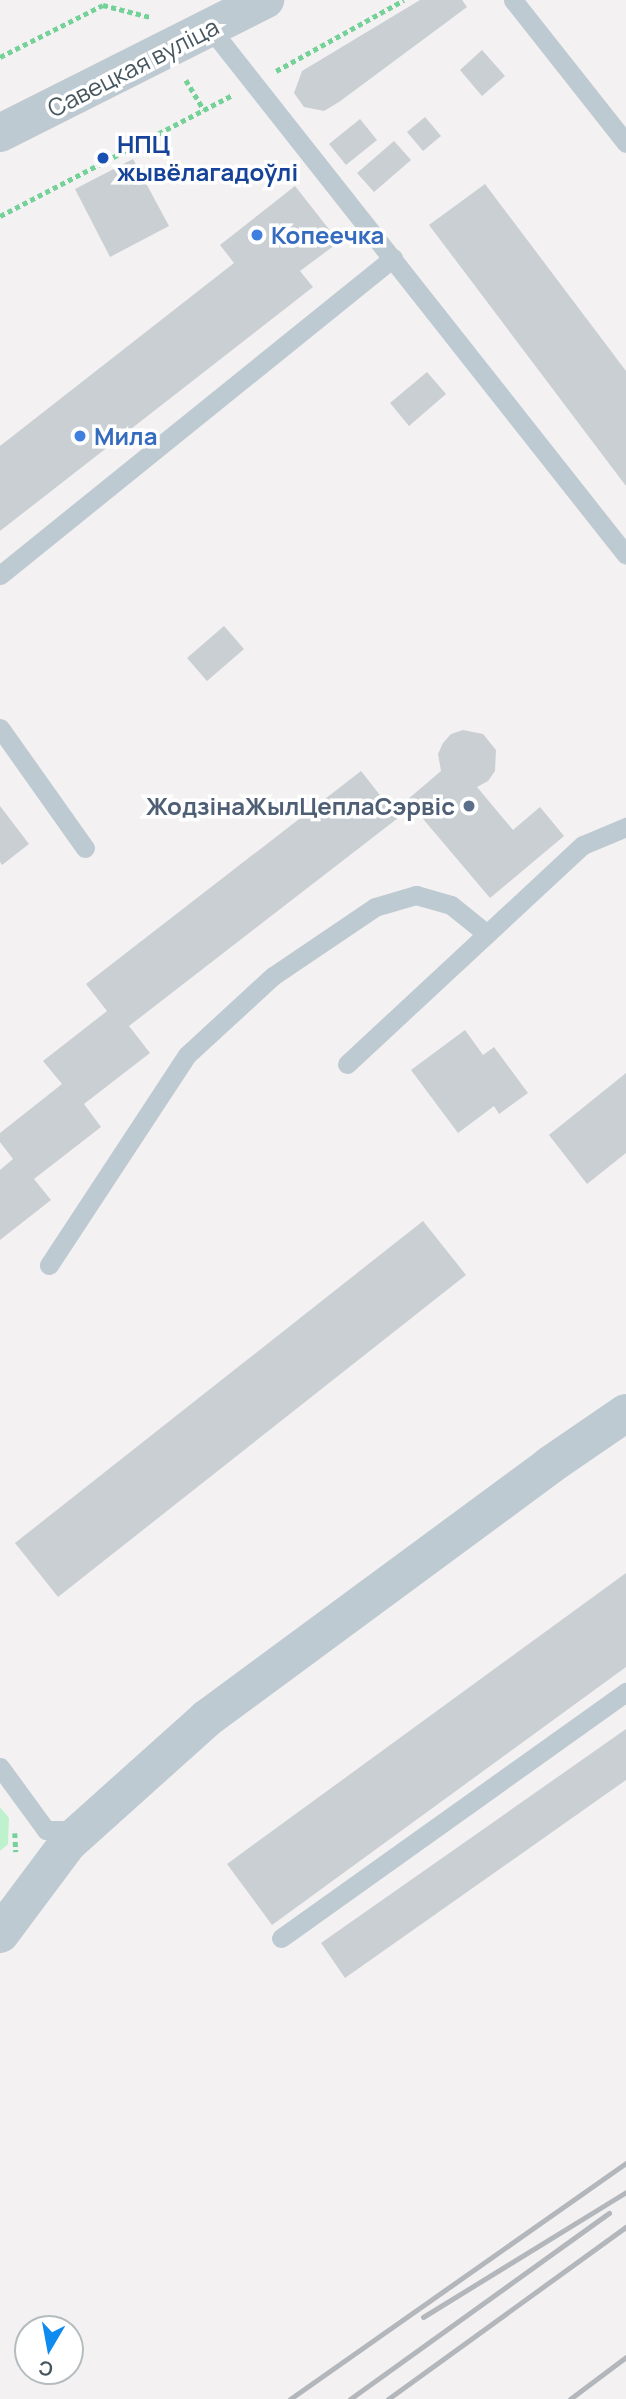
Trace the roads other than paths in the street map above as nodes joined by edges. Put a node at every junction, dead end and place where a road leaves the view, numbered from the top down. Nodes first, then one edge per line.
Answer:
1 (265, 0) edge
2 (513, 0) edge
3 (210, 28) junction
4 (0, 133) edge
5 (626, 143) edge
6 (393, 258) junction
7 (626, 555) edge
8 (0, 575) edge
9 (0, 728) edge
10 (626, 827) edge
11 (85, 848) dead end
12 (487, 934) junction
13 (347, 1064) dead end
14 (49, 1265) dead end
15 (626, 1413) edge
16 (626, 1692) edge
17 (0, 1767) edge
18 (82, 1830) junction
19 (0, 1934) edge
20 (281, 1938) dead end

1 - 3 street, Савецкая вуліца
2 - 5 lane
3 - 4 street, Савецкая вуліца
3 - 6 lane
6 - 7 lane
6 - 8 lane
9 - 11 lane
10 - 12 lane
12 - 13 lane
12 - 14 lane
15 - 18 street
16 - 20 lane
17 - 18 lane
18 - 19 street

